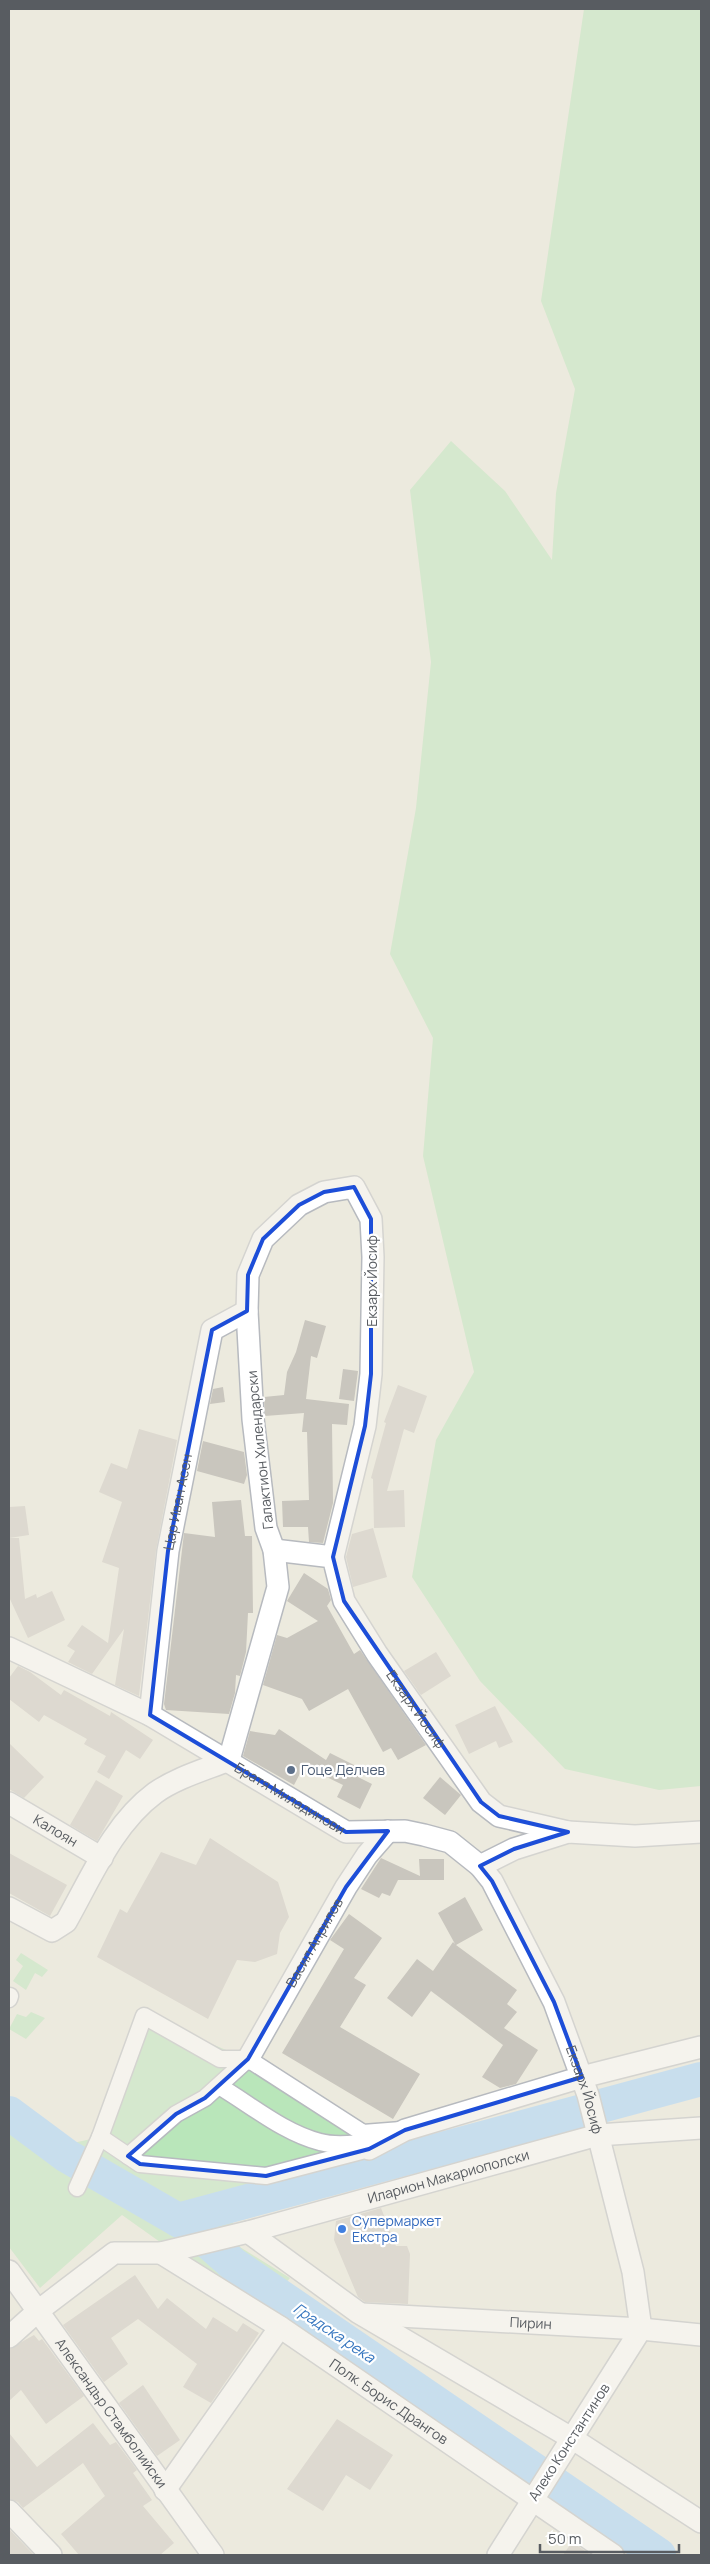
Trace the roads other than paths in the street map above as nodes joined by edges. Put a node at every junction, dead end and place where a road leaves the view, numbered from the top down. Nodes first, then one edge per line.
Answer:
1 (247, 1312) junction
2 (274, 1550) junction
3 (333, 1557) junction
4 (9, 1648) edge
5 (150, 1714) junction
6 (228, 1760) junction
7 (9, 1803) edge
8 (388, 1831) junction
9 (568, 1832) junction
10 (701, 1832) edge
11 (102, 1858) junction
12 (480, 1866) junction
13 (9, 1908) edge
14 (701, 2047) edge
15 (248, 2059) junction
16 (582, 2077) junction
17 (219, 2086) junction
18 (701, 2128) edge
19 (405, 2130) junction
20 (598, 2135) junction
21 (100, 2137) junction
22 (369, 2149) joint
23 (128, 2156) junction
24 (77, 2188) dead end
25 (248, 2232) junction
26 (161, 2253) junction
27 (9, 2271) edge
28 (38, 2311) junction
29 (359, 2313) junction
30 (280, 2327) junction
31 (641, 2329) junction
32 (701, 2335) edge
33 (9, 2337) edge
34 (569, 2445) junction
35 (165, 2490) junction
36 (536, 2495) junction
37 (9, 2511) edge
38 (701, 2522) edge
39 (51, 2555) edge
40 (212, 2555) edge
41 (498, 2555) edge
42 (613, 2555) edge

1 - 2 street, Галактион Хилендарски
1 - 3 street, Екзарх Йосиф
1 - 5 street, Цар Иван Асен
2 - 3 street
2 - 6 street, Галактион Хилендарски
3 - 9 street, Екзарх Йосиф
4 - 5 street, Братя Миладинови
5 - 6 street, Братя Миладинови
6 - 8 street, Братя Миладинови
6 - 11 street
7 - 11 street, Калоян
8 - 12 street, Братя Миладинови
8 - 15 street, Васил Априлов
9 - 10 street
9 - 12 street
11 - 13 street
12 - 16 street, Екзарх Йосиф
14 - 16 street
15 - 17 street
15 - 19 street
15 - 21 street
16 - 19 street
16 - 20 street, Екзарх Йосиф
17 - 19 street
17 - 23 street
18 - 20 street, Иларион Макариополски
19 - 22 street
20 - 25 street, Иларион Макариополски
20 - 31 street, Екзарх Йосиф
21 - 23 street
21 - 24 street
22 - 23 street
25 - 26 street, Иларион Макариополски
25 - 29 street
26 - 28 street, Иларион Макариополски
26 - 30 street, Полк. Борис Дрангов
27 - 28 street, Александър Стамболийски
28 - 33 street, Иларион Макариополски
28 - 35 street, Александър Стамболийски
29 - 31 street, Пирин
29 - 34 street
30 - 35 street
30 - 36 street, Полк. Борис Дрангов
31 - 32 street, Пирин
31 - 34 street, Алеко Константинов
34 - 36 street, Алеко Константинов
34 - 38 street
35 - 40 street, Александър Стамболийски
36 - 41 street, Алеко Константинов
36 - 42 street, Полк. Борис Дрангов
37 - 39 street

